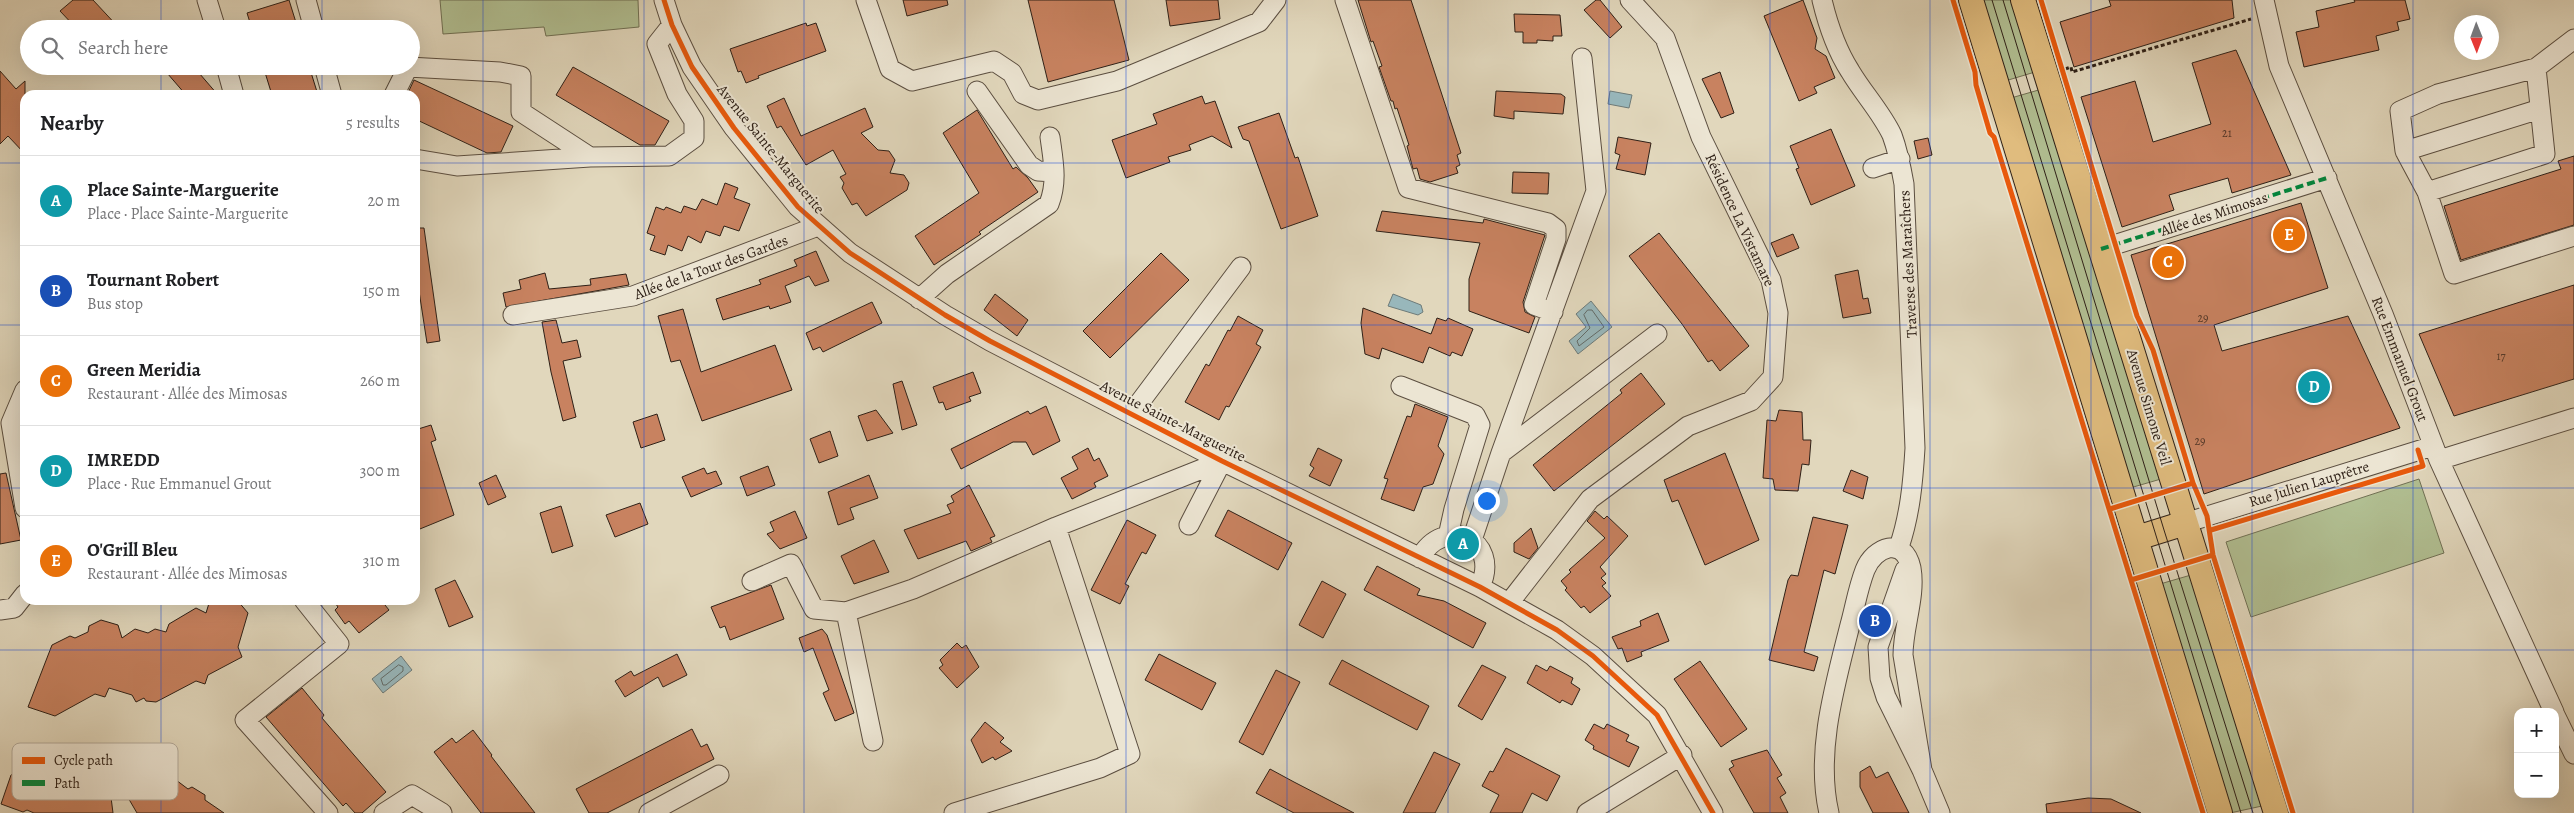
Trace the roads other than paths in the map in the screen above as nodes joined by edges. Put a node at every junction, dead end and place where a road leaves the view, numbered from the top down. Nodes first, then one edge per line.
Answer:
1 (208, 0) edge
2 (306, 0) edge
3 (664, 0) edge
4 (866, 0) edge
5 (1276, 0) edge
6 (1345, 0) edge
7 (1630, 0) edge
8 (1822, 0) edge
9 (1971, 0) edge
10 (2023, 0) edge
11 (2265, 7) edge
12 (214, 20) edge
13 (312, 20) edge
14 (672, 25) junction
15 (2574, 39) edge
16 (1582, 58) dead end
17 (2536, 68) junction
18 (420, 69) edge
19 (228, 75) edge
20 (326, 75) edge
21 (404, 75) edge
22 (233, 90) edge
23 (331, 90) edge
24 (397, 90) edge
25 (977, 91) dead end
26 (2540, 109) junction
27 (1050, 137) dead end
28 (2404, 151) junction
29 (590, 157) junction
30 (1900, 159) junction
31 (420, 160) edge
32 (1873, 168) dead end
33 (1054, 172) junction
34 (2327, 178) junction
35 (2428, 192) junction
36 (818, 226) junction
37 (2574, 236) edge
38 (2100, 249) junction
39 (1241, 266) dead end
40 (919, 299) junction
41 (1553, 312) junction
42 (512, 315) dead end
43 (1657, 334) dead end
44 (1401, 386) dead end
45 (20, 402) edge
46 (1131, 414) junction
47 (2574, 418) edge
48 (1501, 453) junction
49 (2436, 453) junction
50 (1222, 461) junction
51 (20, 478) edge
52 (2185, 523) junction
53 (1189, 525) dead end
54 (1056, 528) junction
55 (1448, 536) junction
56 (2137, 538) junction
57 (1472, 540) junction
58 (1903, 553) junction
59 (1420, 558) junction
60 (752, 582) dead end
61 (1480, 587) junction
62 (20, 600) edge
63 (1509, 602) junction
64 (308, 605) edge
65 (0, 610) edge
66 (839, 612) junction
67 (1908, 691) junction
68 (1886, 697) junction
69 (2552, 708) edge
70 (2559, 720) edge
71 (2569, 733) edge
72 (873, 741) dead end
73 (2574, 754) edge
74 (1682, 755) junction
75 (1922, 770) junction
76 (719, 774) dead end
77 (997, 807) edge
78 (328, 813) edge
79 (384, 813) edge
80 (442, 813) edge
81 (649, 813) edge
82 (954, 813) edge
83 (1587, 813) edge
84 (1713, 813) edge
85 (1830, 813) edge
86 (1940, 813) edge
87 (2220, 813) edge
88 (2276, 813) edge

1 - 12 street
2 - 13 street
3 - 14 street, Avenue Sainte-Marguerite
4 - 5 street
6 - 41 street
7 - 63 street, Résidence La Vistamare
8 - 30 street, Traverse des Maraîchers
9 - 56 main road
10 - 38 main road, Avenue Simone Veil
11 - 34 street, Rue Emmanuel Grout
14 - 29 street
14 - 36 street, Avenue Sainte-Marguerite
15 - 17 street
16 - 41 street
17 - 26 street
17 - 28 street
18 - 29 street
19 - 22 street
20 - 23 street
21 - 24 street
25 - 33 street
26 - 28 street
26 - 35 street
27 - 33 street
28 - 35 street
29 - 31 street
30 - 32 street
30 - 58 street, Traverse des Maraîchers
33 - 40 street
34 - 38 street, Allée des Mimosas
34 - 49 street, Rue Emmanuel Grout
35 - 37 street
36 - 40 street, Avenue Sainte-Marguerite
36 - 42 street, Allée de la Tour des Gardes
38 - 52 main road, Avenue Simone Veil
39 - 46 street
40 - 46 street, Avenue Sainte-Marguerite
41 - 48 street
43 - 48 street
44 - 55 street
45 - 51 street
46 - 50 street, Avenue Sainte-Marguerite
47 - 49 street, Rue Julien Lauprêtre
48 - 57 street
49 - 52 street, Rue Julien Lauprêtre
49 - 69 street, Rue Emmanuel Grout
50 - 53 street
50 - 54 street
50 - 59 street, Avenue Sainte-Marguerite
52 - 56 main road
52 - 88 main road, Avenue Simone Veil
54 - 66 street
54 - 77 street
55 - 57 street
55 - 59 street
56 - 87 main road
57 - 61 street
58 - 67 street
58 - 68 street
58 - 85 street
59 - 61 street, Avenue Sainte-Marguerite
60 - 66 street
61 - 63 street, Avenue Sainte-Marguerite
62 - 65 street
63 - 74 street, Avenue Sainte-Marguerite
64 - 78 street
66 - 72 street
67 - 68 street
67 - 75 street
68 - 75 street
70 - 71 street, Rue Emmanuel Grout
71 - 73 street, Rue Emmanuel Grout
74 - 83 street
74 - 84 street, Avenue Sainte-Marguerite
75 - 86 street
76 - 81 street
77 - 82 street
79 - 80 street

